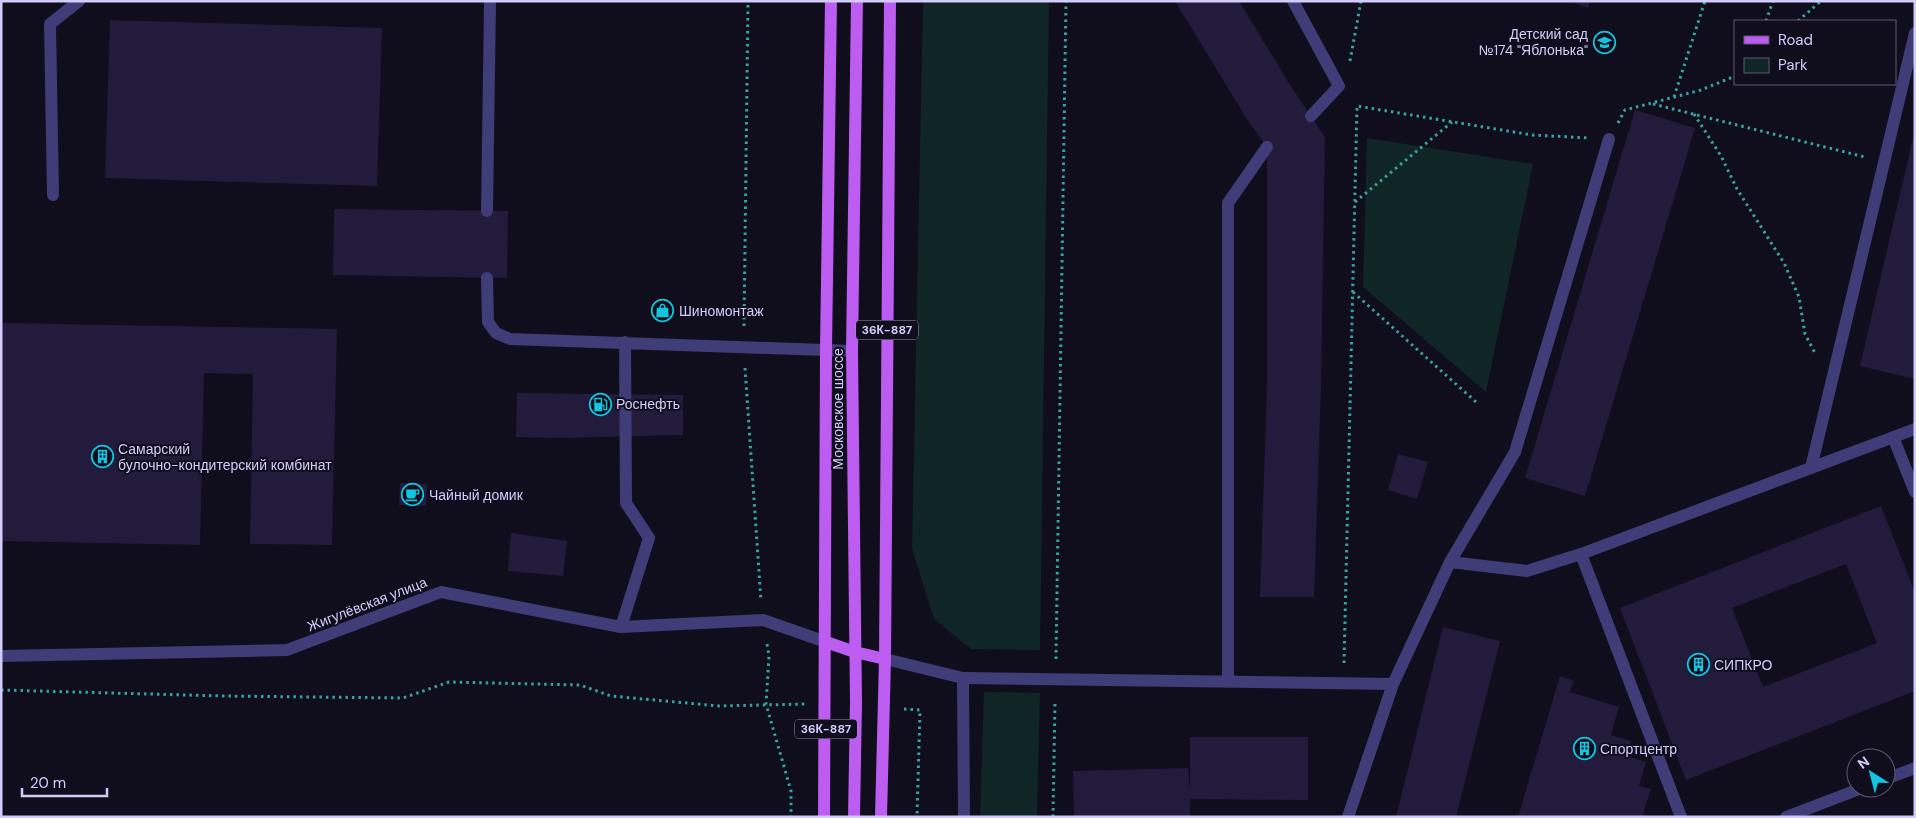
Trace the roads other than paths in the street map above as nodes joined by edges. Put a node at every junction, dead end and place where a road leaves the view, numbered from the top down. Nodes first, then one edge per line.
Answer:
1 (79, 1) edge
2 (490, 1) edge
3 (831, 1) edge
4 (857, 1) edge
5 (890, 1) edge
6 (1293, 1) edge
7 (1915, 33) edge
8 (1311, 116) dead end
9 (1609, 139) road end
10 (1267, 147) dead end
11 (53, 195) dead end
12 (487, 211) dead end
13 (487, 278) dead end
14 (625, 342) junction
15 (826, 350) junction
16 (852, 351) junction
17 (1915, 429) edge
18 (1892, 438) junction
19 (1811, 468) junction
20 (1915, 492) edge
21 (1581, 554) junction
22 (1450, 562) junction
23 (621, 627) junction
24 (826, 642) junction
25 (855, 652) junction
26 (1, 656) edge
27 (885, 659) junction
28 (963, 678) junction
29 (1228, 681) junction
30 (1393, 684) junction
31 (1915, 768) edge
32 (1896, 775) edge
33 (1846, 794) edge
34 (824, 817) edge
35 (854, 817) edge
36 (881, 817) edge
37 (964, 817) edge
38 (1348, 817) edge
39 (1681, 817) edge
40 (1786, 817) edge

1 - 11 street
2 - 12 street
3 - 15 main road, Московское шоссе / 36К-887
4 - 16 main road, Московское шоссе / 36К-887
5 - 27 main road, 36К-887
6 - 8 street
7 - 19 street
9 - 22 street
10 - 29 street
13 - 14 street
14 - 15 street
14 - 23 street
15 - 16 street
15 - 24 main road, Московское шоссе / 36К-887
16 - 25 main road, Московское шоссе / 36К-887
17 - 18 street
18 - 19 street
18 - 20 street
19 - 21 street
21 - 22 street
21 - 39 street
22 - 30 street
23 - 24 street, Жигулёвская улица
23 - 26 street, Жигулёвская улица
24 - 25 main road, Жигулёвская улица
24 - 34 main road, Московское шоссе / 36К-887
25 - 27 main road, Жигулёвская улица
25 - 35 main road, Московское шоссе / 36К-887
27 - 28 street
27 - 36 main road, 36К-887
28 - 29 street
28 - 37 street
29 - 30 street
30 - 38 street
31 - 32 street
33 - 40 street

